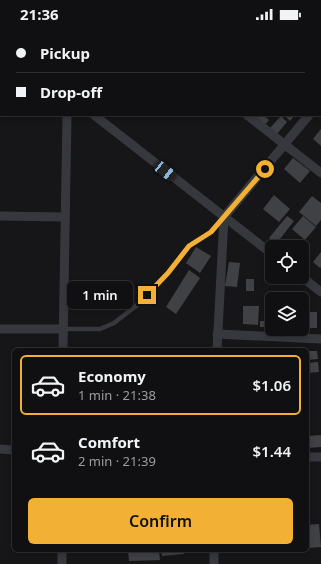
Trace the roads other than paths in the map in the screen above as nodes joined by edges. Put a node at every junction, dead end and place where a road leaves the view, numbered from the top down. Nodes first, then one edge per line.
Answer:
1 (67, 116) edge
2 (95, 116) edge
3 (248, 116) edge
4 (309, 116) edge
5 (285, 145) junction
6 (321, 173) edge
7 (0, 216) edge
8 (65, 216) junction
9 (224, 217) junction
10 (265, 249) edge
11 (309, 283) edge
12 (321, 292) edge
13 (63, 328) junction
14 (0, 329) edge
15 (217, 334) junction
16 (321, 339) edge
17 (63, 348) edge
18 (217, 348) edge
19 (0, 449) edge
20 (12, 450) edge
21 (309, 457) edge
22 (321, 457) edge
23 (62, 552) edge
24 (214, 552) edge
25 (62, 564) edge
26 (214, 564) edge

1 - 8 street
2 - 9 street
3 - 5 street
4 - 5 street
5 - 6 street
5 - 9 street
7 - 8 street
8 - 13 street
9 - 10 street
9 - 13 lane
9 - 15 street
11 - 12 street
13 - 14 street
13 - 17 street
15 - 16 street
15 - 18 street
19 - 20 street
21 - 22 street
23 - 25 street
24 - 26 street

